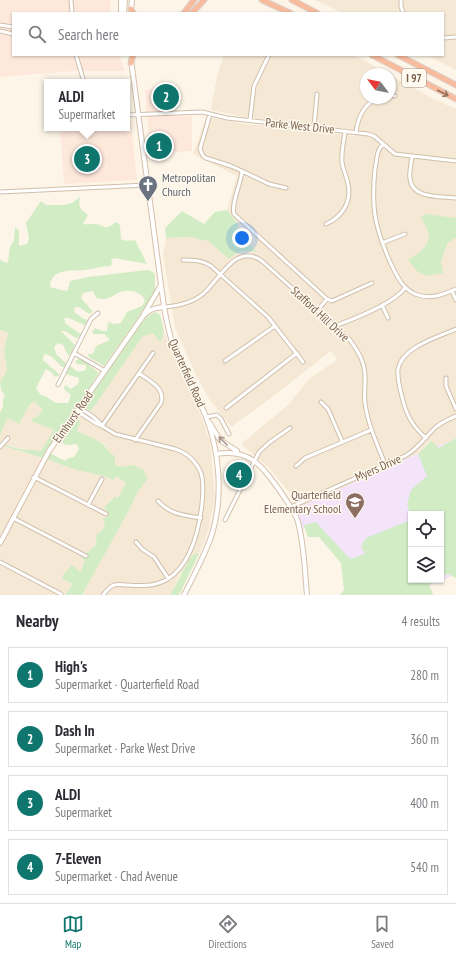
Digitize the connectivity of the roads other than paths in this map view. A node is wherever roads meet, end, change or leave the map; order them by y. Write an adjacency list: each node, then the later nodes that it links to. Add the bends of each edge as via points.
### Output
1 (71, 0): 12 (street)
2 (121, 0): 13 (main road)
3 (124, 0): 14 (main road)
4 (132, 0): 15 (main road)
5 (194, 0): 16 (highway)
6 (204, 0): 17 (highway)
7 (262, 0): 18 (highway)
8 (270, 0): 19 (highway)
9 (292, 0): 20 (highway)
10 (299, 0): 21 (highway)
11 (402, 0): 22 (street)
12 (72, 12)
13 (123, 12)
14 (123, 12)
15 (132, 12)
16 (185, 12)
17 (193, 12)
18 (288, 12)
19 (292, 12)
20 (315, 12)
21 (320, 12)
22 (403, 12)
23 (0, 25): 24 (street)
24 (12, 27)
25 (0, 32): 26 (street)
26 (12, 34)
27 (456, 37): 28 (street)
28 (444, 38)
29 (76, 56): 35 (street)
30 (132, 56): 34 (highway)
31 (269, 56): 43 (street, via 254,86)
32 (374, 56): 38 (highway, I 97, one-way to 38)
33 (400, 56): 36 (highway, I 97)
34 (131, 63): 40 (main road, Quarterfield Road)
35 (83, 79)
36 (456, 85)
37 (317, 94): 44 (street)
38 (456, 99)
39 (369, 104): 46 (street, via 358,119)
40 (138, 114): 41 (street, Parke West Drive); 42 (street, Parke West Drive); 51 (main road, Quarterfield Road)
41 (210, 114): 43 (street, Parke West Drive); 50 (street, via 201,153 206,158)
42 (130, 115)
43 (250, 120): 44 (street, Parke West Drive)
44 (314, 127): 45 (street, Parke West Drive)
45 (345, 131): 46 (street, Parke West Drive); 55 (street, via 342,163 348,183 348,200 337,218)
46 (356, 132): 47 (street, Parke West Drive, via 374,136)
47 (383, 144): 48 (street, Parke West Drive, via 395,154); 57 (street, via 377,154 373,199)
48 (412, 156): 49 (street, Parke West Drive); 54 (street, via 410,180 415,190 423,194)
49 (456, 161)
50 (242, 171): 52 (street, via 269,184); 65 (street, via 233,208 236,218)
51 (147, 185): 53 (street); 61 (main road, Quarterfield Road)
52 (286, 188)
53 (0, 192)
54 (456, 198)
55 (326, 224)
56 (405, 234): 57 (street)
57 (382, 243): 62 (street, via 396,275)
58 (183, 260): 59 (street, via 203,262)
59 (221, 275): 68 (street, via 198,298 181,305); 69 (street, Stafford Hill Drive, via 232,262 243,256 253,256); 73 (street)
60 (372, 283): 65 (street, via 332,301)
61 (161, 285): 68 (main road, Quarterfield Road); 72 (main road)
62 (405, 288): 64 (street, via 415,294 430,297); 67 (street, via 395,298)
63 (456, 289): 64 (street)
64 (452, 291): 66 (street)
65 (327, 299): 69 (street)
66 (456, 300)
67 (382, 305): 71 (street); 74 (street)
68 (164, 307): 72 (main road, Elmhurst Road, via 147,312); 90 (main road, Quarterfield Road, via 176,354)
69 (318, 311): 74 (street, Stafford Hill Drive)
70 (98, 314): 77 (street, via 91,319)
71 (388, 318)
72 (141, 319): 81 (main road, Elmhurst Road)
73 (275, 326): 78 (street); 79 (street)
74 (335, 326): 93 (street, Stafford Hill Drive, via 354,346 362,360 365,403)
75 (456, 329): 96 (street, via 414,348 406,354 400,364 398,381 406,413 413,426)
76 (153, 352): 82 (street)
77 (74, 353): 81 (street); 84 (street)
78 (297, 353): 80 (street); 86 (street)
79 (225, 361)
80 (304, 362)
81 (105, 371): 87 (main road, Elmhurst Road)
82 (138, 373): 91 (street); 97 (street, via 157,386 163,396 161,403)
83 (446, 378): 88 (street, via 446,386)
84 (58, 385)
85 (322, 402): 98 (street, via 328,409)
86 (226, 408)
87 (78, 409): 91 (street, via 94,423); 105 (main road, Elmhurst Road)
88 (456, 409)
89 (456, 416): 96 (street, Myers Drive, via 440,424)
90 (207, 419): 94 (street, via 217,415); 100 (main road, Quarterfield Road); 101 (main road, one-way to 90, via 223,443)
91 (102, 426): 97 (street, via 115,434)
92 (290, 428): 102 (street, via 262,449)
93 (371, 430): 98 (street); 103 (street, Stafford Hill Drive)
94 (229, 434)
95 (8, 438): 99 (street)
96 (426, 438): 103 (street, Myers Drive, via 410,453)
97 (135, 440): 112 (street, via 179,450 194,462 203,482)
98 (342, 441): 104 (street, via 305,458)
99 (0, 447)
100 (216, 454): 101 (main road, via 230,452); 121 (main road, Quarterfield Road, via 218,494 214,524 206,551)
101 (244, 455): 102 (main road)
102 (255, 461): 109 (main road); 113 (street)
103 (386, 464): 109 (street, Myers Drive)
104 (296, 466)
105 (34, 477): 108 (street); 111 (main road, Elmhurst Road)
106 (102, 479): 108 (street)
107 (158, 501): 112 (street, via 174,513)
108 (88, 505): 110 (street)
109 (291, 506): 122 (main road, via 298,520)
110 (106, 514)
111 (13, 518): 115 (main road, Elmhurst Road); 116 (street)
112 (200, 518): 118 (street, via 195,540 186,559 179,570)
113 (225, 520)
114 (136, 542): 118 (street, via 154,557)
115 (0, 543)
116 (86, 556)
117 (0, 562): 119 (street)
118 (168, 578): 120 (street, via 146,586 115,585)
119 (61, 594)
120 (103, 595)
121 (184, 595)
122 (307, 595)

